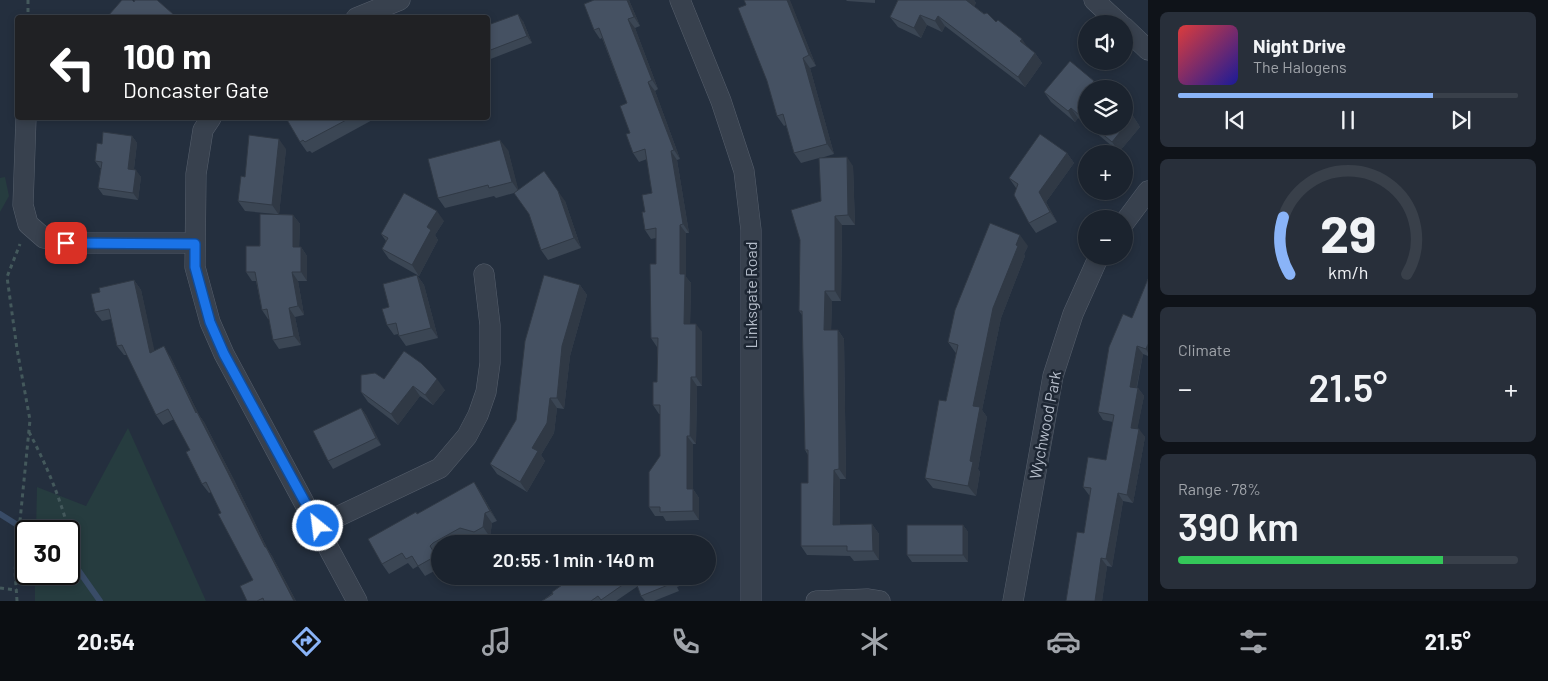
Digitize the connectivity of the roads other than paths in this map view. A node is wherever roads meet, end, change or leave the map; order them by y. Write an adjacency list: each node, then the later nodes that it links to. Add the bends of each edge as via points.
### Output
1 (400, 0): 4 (street)
2 (680, 0): 17 (street, Linksgate Road, via 721,101 744,171 751,230)
3 (1094, 0): 5 (street)
4 (363, 15)
5 (1110, 15)
6 (1133, 36): 7 (street)
7 (1148, 50)
8 (26, 120): 12 (street, via 23,205 28,224 44,238 66,243)
9 (210, 120): 12 (street, via 203,130 196,174)
10 (1148, 192): 11 (street)
11 (1133, 211)
12 (195, 244): 15 (street, via 195,267 210,322 224,354)
13 (1095, 265): 20 (street, Wychwood Park, via 1073,314 1053,376)
14 (484, 274): 15 (street, via 490,324 490,363 486,392 467,436 440,468)
15 (318, 526): 16 (street)
16 (357, 601)
17 (751, 601)
18 (816, 601): 19 (street)
19 (880, 601)
20 (1013, 601)

